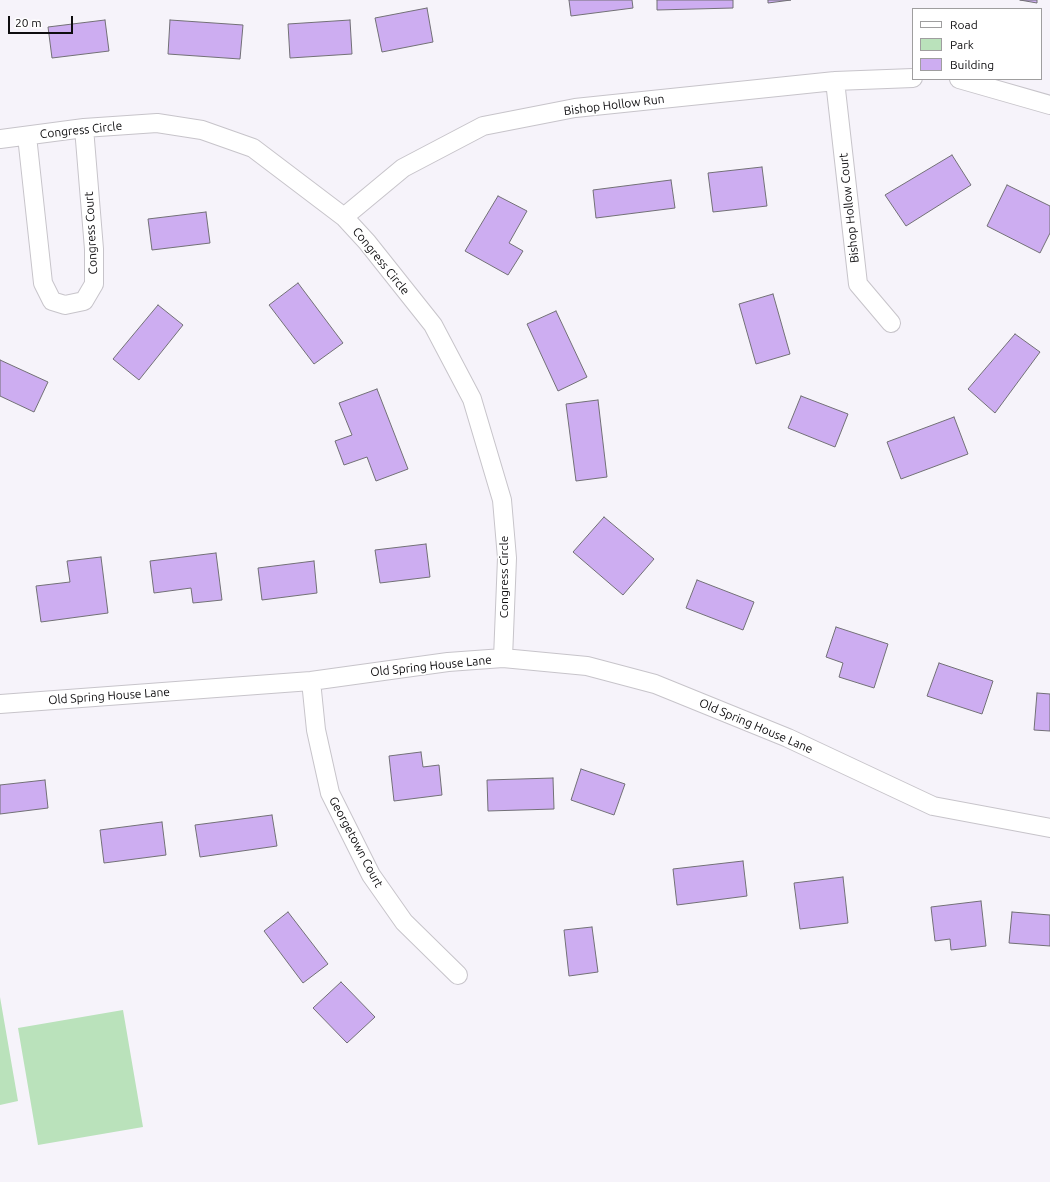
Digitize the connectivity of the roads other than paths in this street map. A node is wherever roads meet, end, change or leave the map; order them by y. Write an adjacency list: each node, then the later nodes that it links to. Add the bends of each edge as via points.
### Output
1 (912, 78): 3 (street, Bishop Hollow Run)
2 (962, 80): 4 (street)
3 (835, 81): 8 (street, Bishop Hollow Run, via 575,108 483,126 403,168); 9 (street, Bishop Hollow Court, via 858,284)
4 (1050, 105)
5 (84, 128): 6 (street, Congress Circle); 6 (street, Congress Court, via 94,249 94,284 84,302 65,305 52,301 43,283); 8 (street, Congress Circle, via 157,122 202,130 253,148)
6 (28, 136): 7 (street, Congress Circle)
7 (0, 139)
8 (344, 216): 10 (street, Congress Circle, via 433,325 472,400 502,500 507,558)
9 (891, 323)
10 (503, 658): 11 (street, Old Spring House Lane, via 448,662); 13 (street, Old Spring House Lane, via 587,666 655,684 788,738 933,806)
11 (311, 681): 12 (street, Old Spring House Lane); 14 (street, Georgetown Court, via 316,730 330,793 371,875 404,922)
12 (0, 704)
13 (1050, 828)
14 (458, 975)

